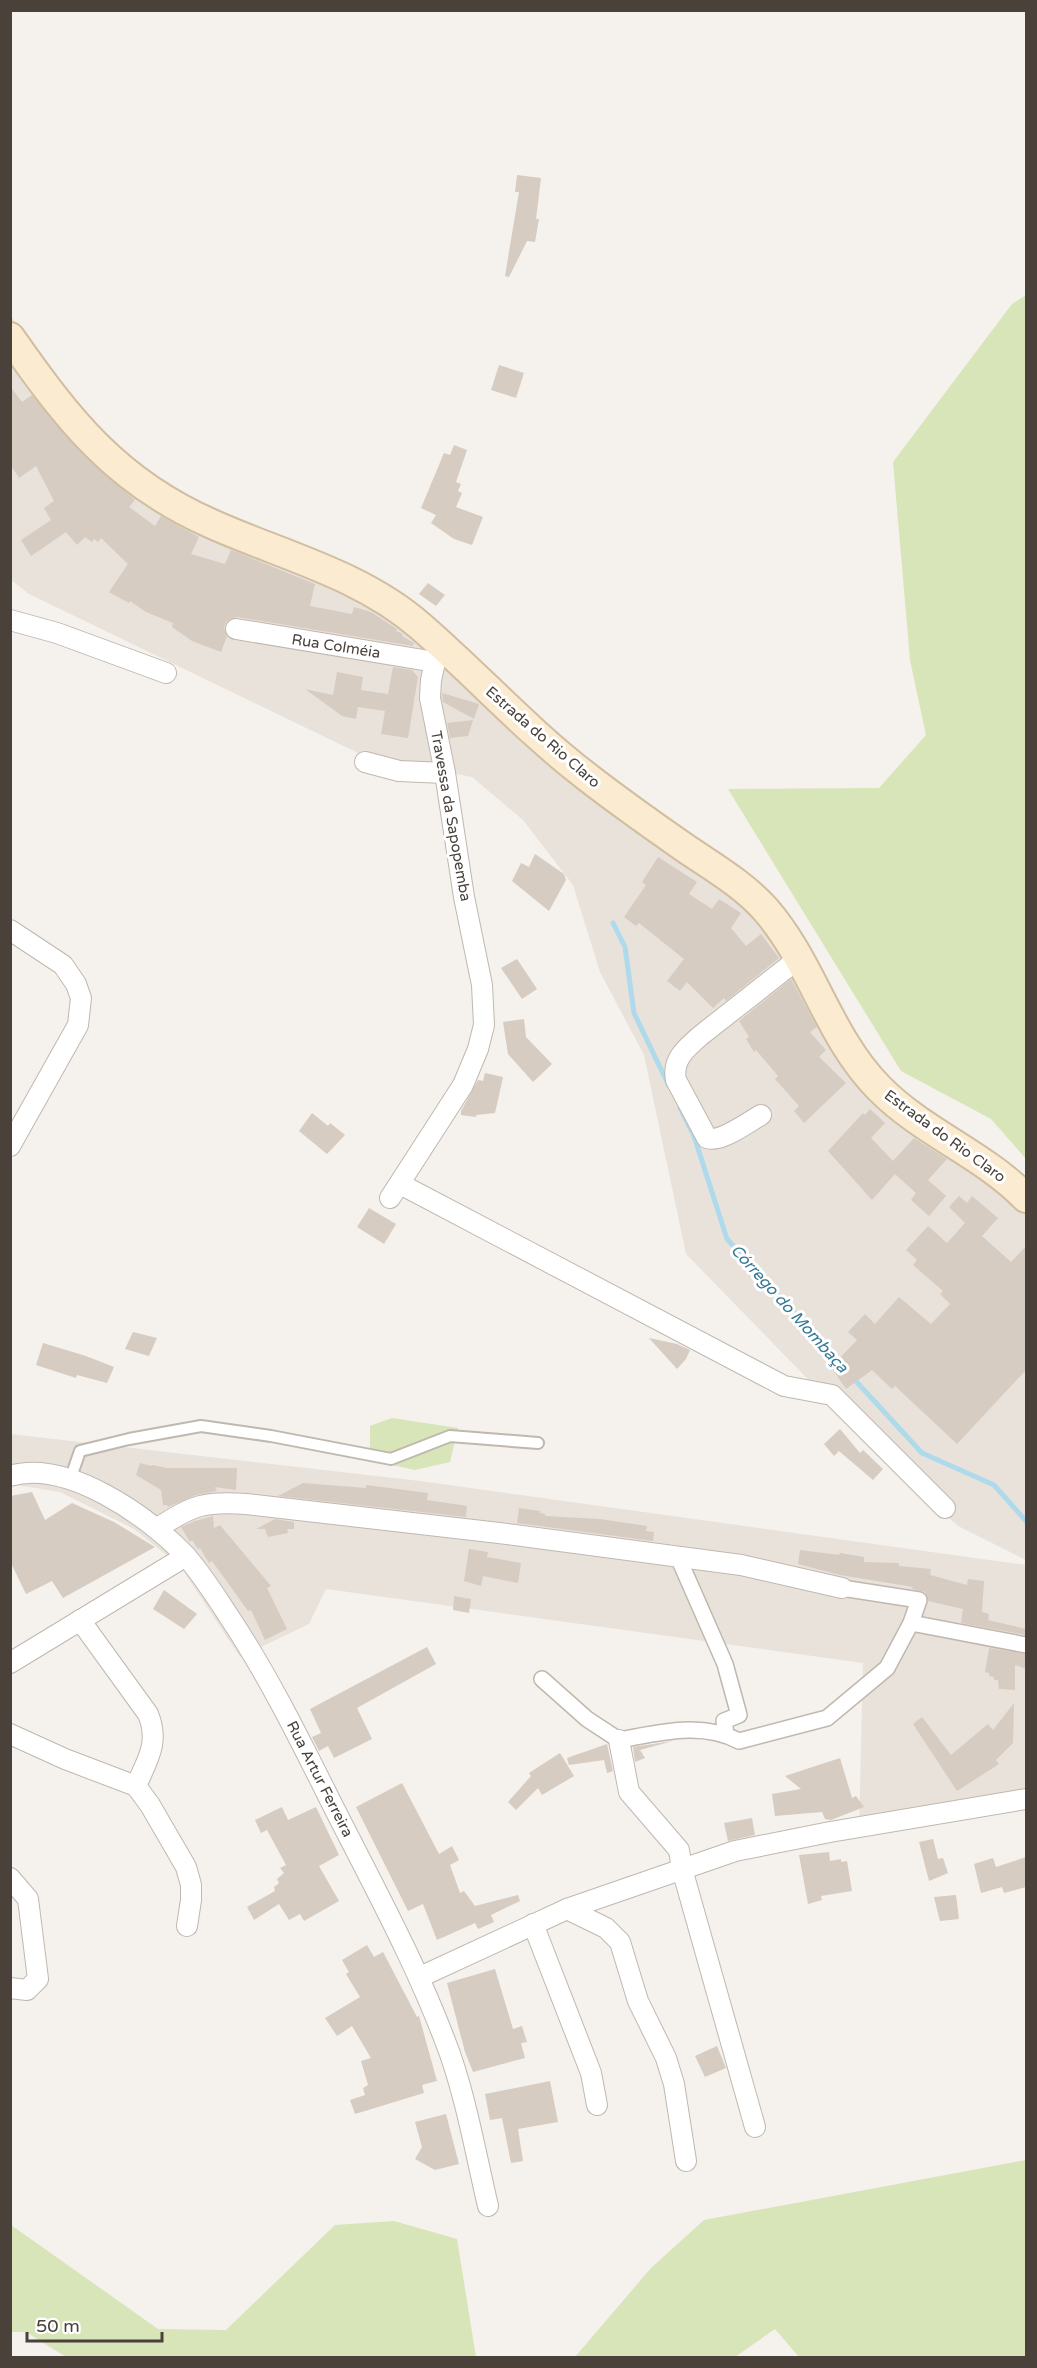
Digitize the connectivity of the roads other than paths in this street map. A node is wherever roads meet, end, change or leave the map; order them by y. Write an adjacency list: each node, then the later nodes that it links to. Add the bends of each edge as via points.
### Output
1 (10, 337): 4 (main road, Estrada do Rio Claro, via 72,422 112,462 159,496 209,523 358,585 418,624)
2 (10, 620): 5 (street, via 57,633)
3 (236, 629): 4 (street, Rua Colméia)
4 (441, 656): 7 (street, Travessa da Sapopemba, via 430,680 430,698); 9 (main road, Estrada do Rio Claro, via 582,772 749,894 777,923)
5 (166, 674)
6 (365, 762): 7 (street, via 399,771)
7 (445, 773): 16 (street, Travessa da Sapopemba, via 482,985 484,1025 463,1085 395,1191 784,1386 832,1395)
8 (10, 930): 11 (street, via 63,965 81,999 78,1025)
9 (798, 959): 10 (street, via 700,1036 676,1062 676,1080 707,1138 720,1138); 12 (main road, Estrada do Rio Claro, via 860,1066 880,1089)
10 (760, 1115)
11 (10, 1146)
12 (1026, 1198)
13 (538, 1443): 15 (lane, via 450,1436 391,1459 201,1426 80,1451)
14 (10, 1476): 15 (street, Rua Artur Ferreira, via 20,1473)
15 (70, 1480): 17 (street, Rua Artur Ferreira, via 104,1493)
16 (945, 1508)
17 (158, 1528): 18 (street, Rua Artur Ferreira); 19 (street, via 198,1505 237,1503)
18 (186, 1556): 21 (street); 36 (street, Rua Artur Ferreira, via 281,1702)
19 (678, 1557): 20 (street, via 741,1565); 27 (street, via 725,1664 739,1715 724,1721)
20 (842, 1588): 22 (street, via 919,1600)
21 (80, 1620): 24 (street); 29 (street, via 153,1726 152,1748)
22 (912, 1623): 23 (street); 27 (street, via 887,1668 827,1718 739,1740)
23 (1026, 1645)
24 (10, 1663)
25 (542, 1678): 28 (street, via 587,1719)
26 (10, 1734): 29 (street)
27 (726, 1734): 28 (street, via 685,1729)
28 (619, 1740): 31 (street, via 629,1792 679,1850)
29 (136, 1786): 35 (street, via 186,1867 191,1885)
30 (1026, 1799): 31 (street, via 783,1841 735,1851)
31 (682, 1869): 33 (street); 39 (street)
32 (10, 1878): 37 (street, via 28,1899 38,1979 27,1990)
33 (567, 1909): 34 (street); 40 (street, via 606,1928 620,1941 638,2001 666,2058 674,2084)
34 (533, 1924): 36 (street); 38 (street, via 591,2073)
35 (187, 1926)
36 (420, 1977): 41 (street, Rua Artur Ferreira, via 460,2085)
37 (10, 1988)
38 (597, 2105)
39 (755, 2127)
40 (686, 2161)
41 (488, 2206)

